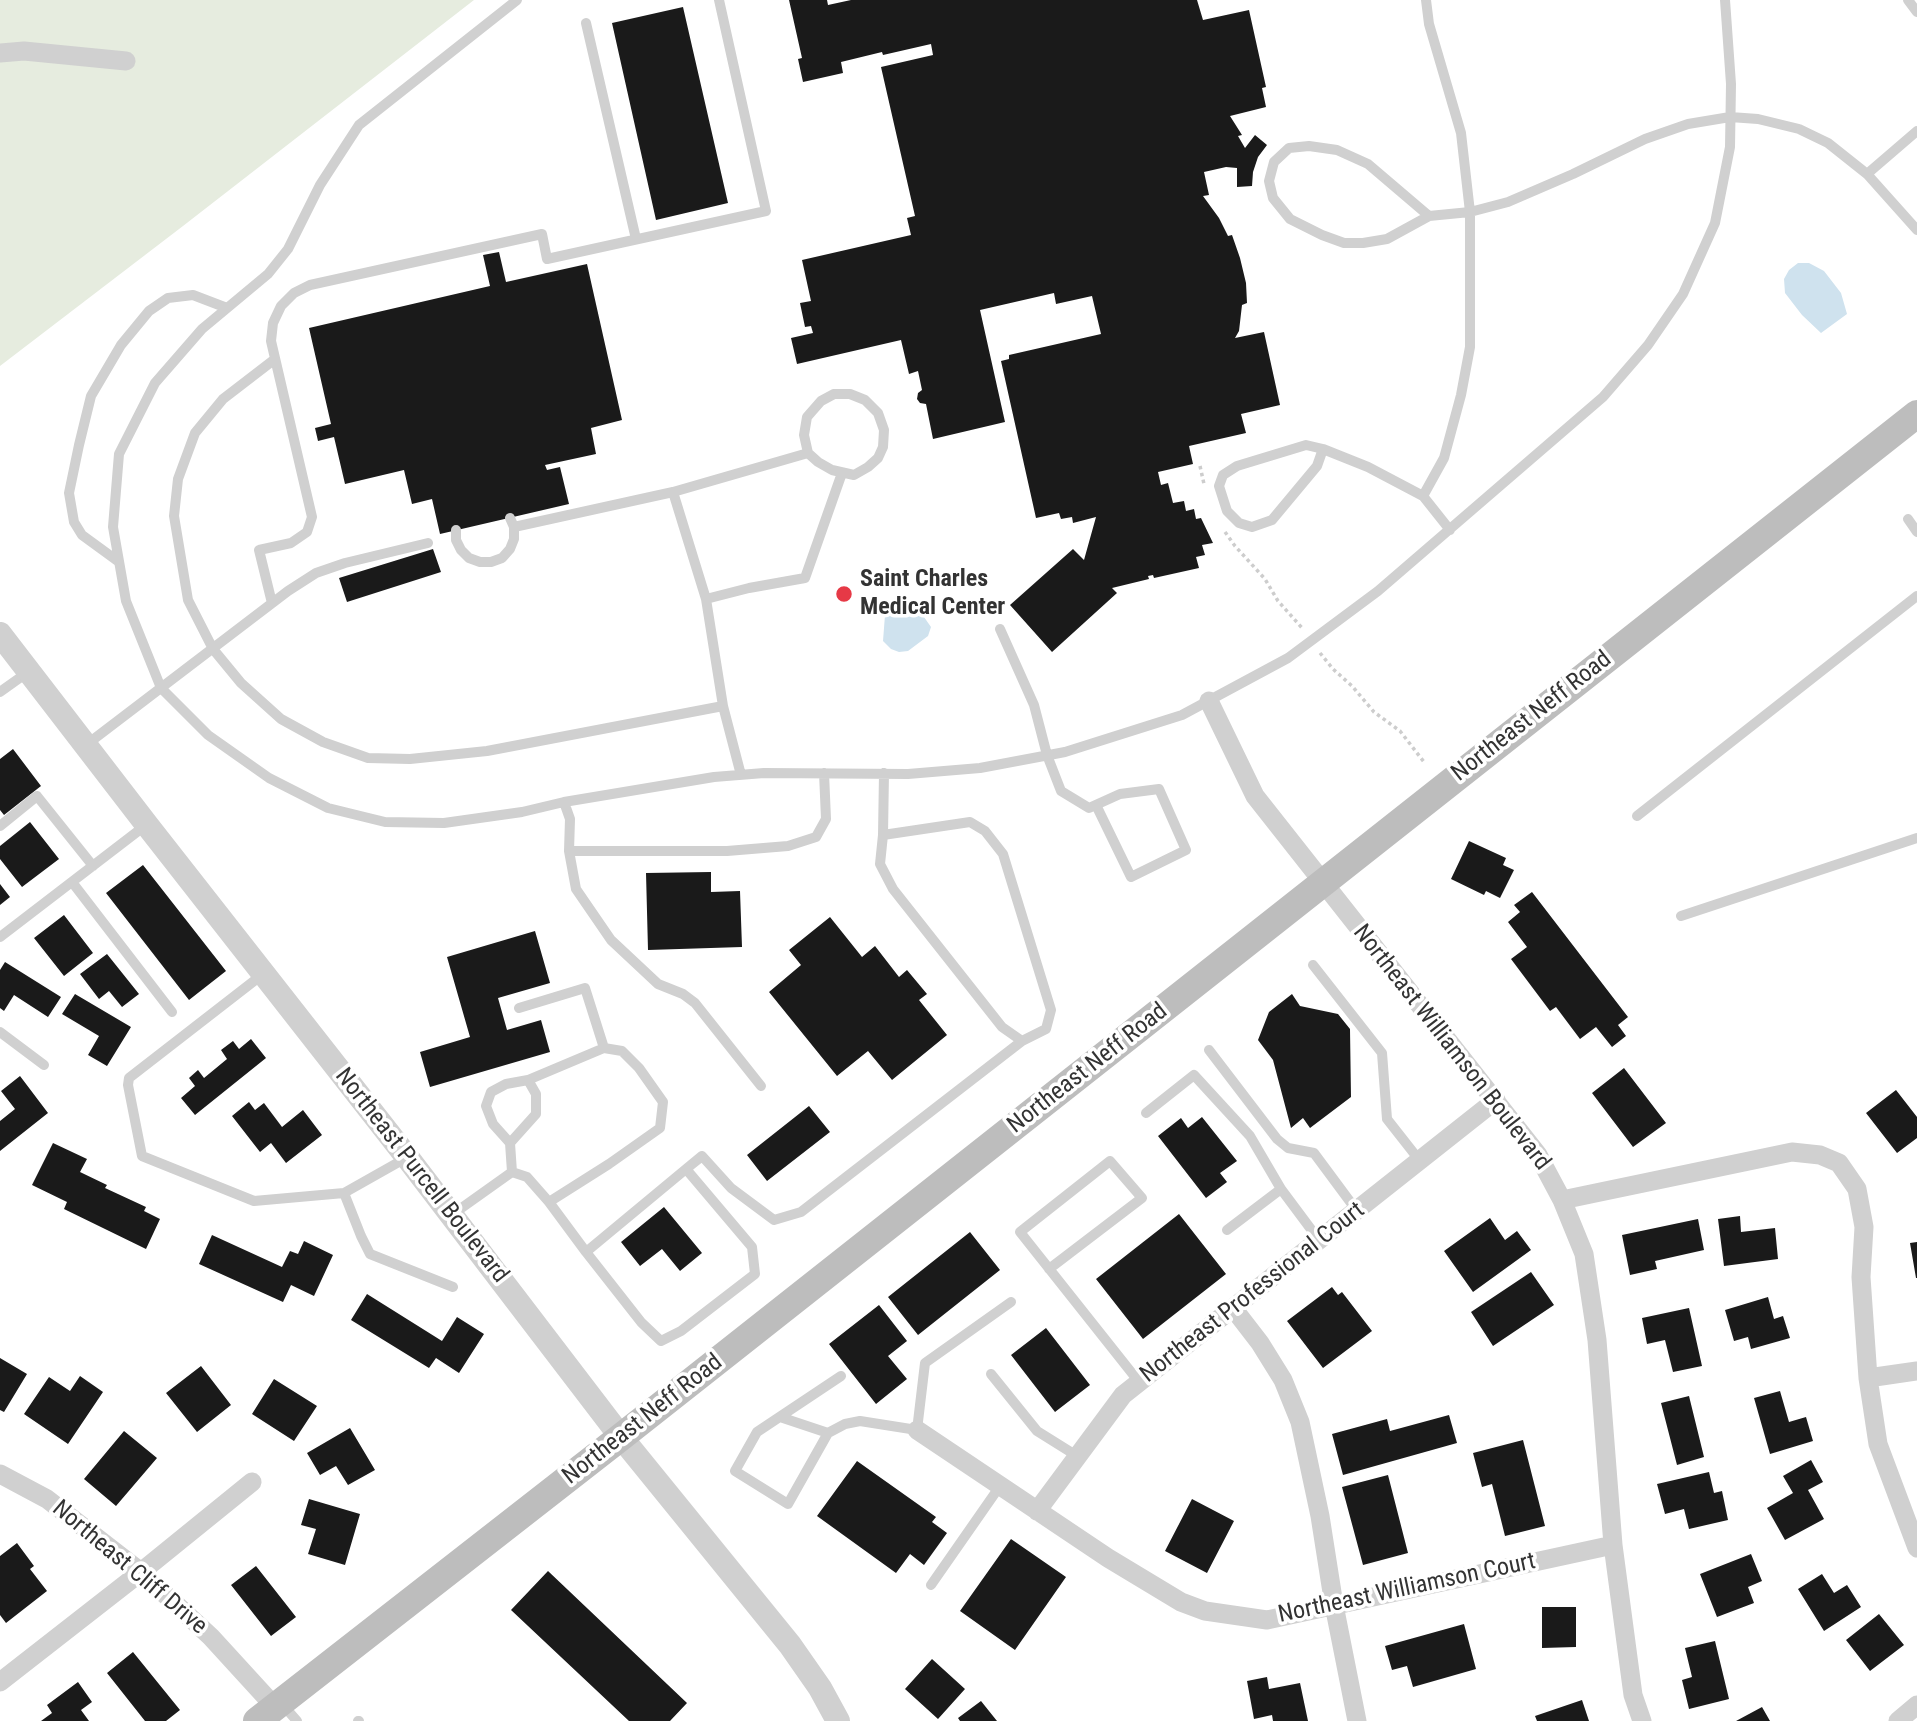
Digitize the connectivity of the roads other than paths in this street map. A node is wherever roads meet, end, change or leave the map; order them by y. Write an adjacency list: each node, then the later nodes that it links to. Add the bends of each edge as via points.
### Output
1 (517, 0): 17 (lane, via 359,125 320,185 288,249 268,274)
2 (719, 0): 16 (lane, via 766,211)
3 (1426, 0): 13 (lane, via 1461,133)
4 (1725, 0): 10 (lane)
5 (1908, 0): 6 (lane)
6 (1917, 12)
7 (586, 23): 16 (lane)
8 (0, 53): 9 (street, via 24,51)
9 (126, 61)
10 (1730, 117): 12 (lane, via 1799,129 1828,143); 13 (lane, via 1688,124 1645,139 1507,202); 27 (lane, via 1730,147 1715,223 1683,293 1648,345 1603,397)
11 (1917, 131): 12 (lane)
12 (1867, 174): 15 (lane)
13 (1470, 212): 14 (lane); 24 (lane, via 1470,346 1444,458)
14 (1429, 216): 14 (lane, via 1368,164 1337,150 1289,148 1273,162 1269,181 1273,198 1290,219 1344,243 1387,239)
15 (1917, 230)
16 (636, 239): 18 (lane, via 547,259 542,234 310,285 281,306 273,323)
17 (227, 308): 30 (lane, via 155,383 119,454 113,527); 30 (lane, via 193,295 168,298 149,311 121,345 92,396 69,493 74,522 82,535)
18 (275, 359): 33 (lane, via 312,517 307,532 291,543 259,550); 36 (lane, via 223,399 195,433 177,479 174,516 188,600)
19 (1917, 414): 57 (main road, Northeast Neff Road)
20 (1323, 449): 20 (lane, via 1306,445 1237,466 1223,475 1219,486 1227,511 1239,523 1252,527 1272,520 1317,466); 24 (lane)
21 (808, 453): 22 (lane); 22 (lane, via 807,417 821,401 834,394 865,400 878,413 883,447 869,467 854,475); 23 (lane)
22 (842, 473): 32 (lane, via 805,578)
23 (673, 492): 26 (lane, via 512,523 510,550 491,562 469,558 456,540); 32 (lane)
24 (1423, 496): 27 (lane)
25 (1908, 519): 28 (lane)
26 (456, 530)
27 (1450, 530): 40 (lane, via 1288,658)
28 (1917, 532)
29 (428, 542): 33 (lane, via 316,573)
30 (119, 562): 38 (lane, via 126,601)
31 (1917, 596): 49 (lane)
32 (706, 599): 41 (lane)
33 (272, 603): 36 (lane)
34 (1000, 629): 43 (lane, via 1034,705)
35 (0, 634): 37 (street, Northeast Purcell Boulevard)
36 (213, 649): 38 (lane); 41 (lane, via 241,683 281,719 323,742 368,758 411,760 487,751)
37 (28, 671): 39 (lane); 42 (street, Northeast Purcell Boulevard)
38 (161, 688): 42 (lane); 47 (lane, via 208,735 268,778 328,808 385,822 444,823)
39 (0, 692)
40 (1209, 701): 43 (lane, via 1182,715); 57 (street, Northeast Williamson Boulevard, via 1255,796)
41 (723, 706): 46 (lane)
42 (86, 745): 50 (street, Northeast Purcell Boulevard)
43 (1047, 755): 45 (lane, via 980,768); 48 (lane, via 1061,792 1089,808)
44 (824, 773): 45 (lane); 46 (lane); 54 (lane, via 826,819 816,837 788,846 727,851)
45 (884, 774): 52 (lane)
46 (741, 775): 47 (lane)
47 (564, 802): 54 (lane, via 570,819)
48 (1096, 805): 48 (lane, via 1120,794 1159,789 1186,850 1131,877)
49 (1637, 816)
50 (147, 825): 55 (lane); 61 (street, Northeast Purcell Boulevard)
51 (0, 826): 55 (lane, via 37,796)
52 (883, 835): 65 (lane, via 880,864 893,889 1002,1027); 65 (lane, via 970,822 985,831 1003,854 1051,1010 1046,1029)
53 (1917, 838): 58 (lane)
54 (569, 851): 70 (lane, via 576,889 611,940 658,984 695,1003)
55 (93, 866): 56 (lane)
56 (72, 882): 59 (lane); 63 (lane)
57 (1323, 883): 71 (street, Northeast Williamson Boulevard); 99 (main road, Northeast Neff Road)
58 (1681, 916)
59 (0, 937)
60 (1313, 965): 75 (lane, via 1382,1053 1388,1119)
61 (263, 974): 74 (street, Northeast Purcell Boulevard); 79 (lane, via 129,1078 142,1156 254,1201)
62 (519, 1008): 66 (lane, via 585,988)
63 (172, 1012)
64 (0, 1032): 68 (lane)
65 (1022, 1041): 76 (lane, via 801,1212 774,1220 731,1188 702,1156)
66 (604, 1048): 69 (lane); 81 (lane, via 622,1051 663,1102 660,1128)
67 (1209, 1050): 82 (lane, via 1277,1139 1288,1148 1314,1153)
68 (44, 1065)
69 (528, 1080): 73 (lane, via 536,1094 536,1114); 73 (lane, via 491,1092 486,1106 493,1124)
70 (761, 1086)
71 (1496, 1100): 75 (street, Northeast Professional Court); 80 (street, Northeast Williamson Boulevard, via 1538,1155)
72 (1146, 1113): 78 (lane, via 1194,1075 1250,1136)
73 (510, 1143): 77 (lane)
74 (407, 1157): 79 (lane); 83 (street, Northeast Purcell Boulevard)
75 (1420, 1161): 82 (street, Northeast Professional Court)
76 (686, 1169): 86 (lane); 86 (lane, via 752,1247 755,1274 661,1341)
77 (512, 1172): 81 (lane, via 527,1177); 83 (lane)
78 (1281, 1189): 84 (lane); 85 (lane)
79 (344, 1193): 88 (lane, via 370,1254)
80 (1562, 1200): 94 (street, via 1792,1152 1839,1163 1857,1189 1864,1227 1861,1277); 105 (street, Northeast Williamson Boulevard, via 1584,1254 1597,1340)
81 (549, 1202): 86 (lane)
82 (1357, 1211): 85 (street, Northeast Professional Court)
83 (452, 1215): 99 (street, Northeast Purcell Boulevard)
84 (1227, 1230)
85 (1320, 1240): 90 (street, Northeast Professional Court)
86 (586, 1252)
87 (1049, 1269): 87 (lane, via 1020,1232 1110,1161 1142,1199); 95 (lane)
88 (453, 1287)
89 (1011, 1302): 97 (lane, via 925,1363)
90 (1233, 1308): 95 (street, Northeast Professional Court); 109 (street, via 1283,1380 1300,1422)
91 (1917, 1371): 94 (street)
92 (991, 1374): 100 (lane, via 1037,1431)
93 (841, 1376): 96 (lane)
94 (1868, 1378): 106 (street, via 1878,1444)
95 (1139, 1382): 100 (street, Northeast Professional Court, via 1123,1395)
96 (780, 1417): 98 (lane); 98 (lane, via 757,1432 735,1471 788,1504)
97 (917, 1430): 98 (lane, via 860,1421); 103 (street, Northeast Williamson Court)
98 (828, 1433)
99 (621, 1437): 112 (main road, Northeast Neff Road); 113 (street, Northeast Purcell Boulevard, via 790,1646)
100 (1077, 1456): 104 (street, Northeast Professional Court)
101 (0, 1474): 107 (street, Northeast Cliff Drive, via 47,1499)
102 (252, 1482): 107 (street)
103 (1000, 1486): 104 (street, Northeast Williamson Court); 108 (lane)
104 (1037, 1511): 109 (street, Northeast Williamson Court, via 1181,1602 1205,1611 1267,1620)
105 (1613, 1545): 109 (street, Northeast Williamson Court); 115 (street, Northeast Williamson Boulevard, via 1633,1695)
106 (1917, 1548)
107 (141, 1572): 110 (street); 112 (street, Northeast Cliff Drive, via 211,1637)
108 (931, 1585)
109 (1334, 1605): 114 (street)
110 (0, 1682)
111 (1917, 1705): 116 (street)
112 (277, 1713)
113 (838, 1721)
114 (1357, 1721)
115 (1642, 1721)
116 (1898, 1721)

